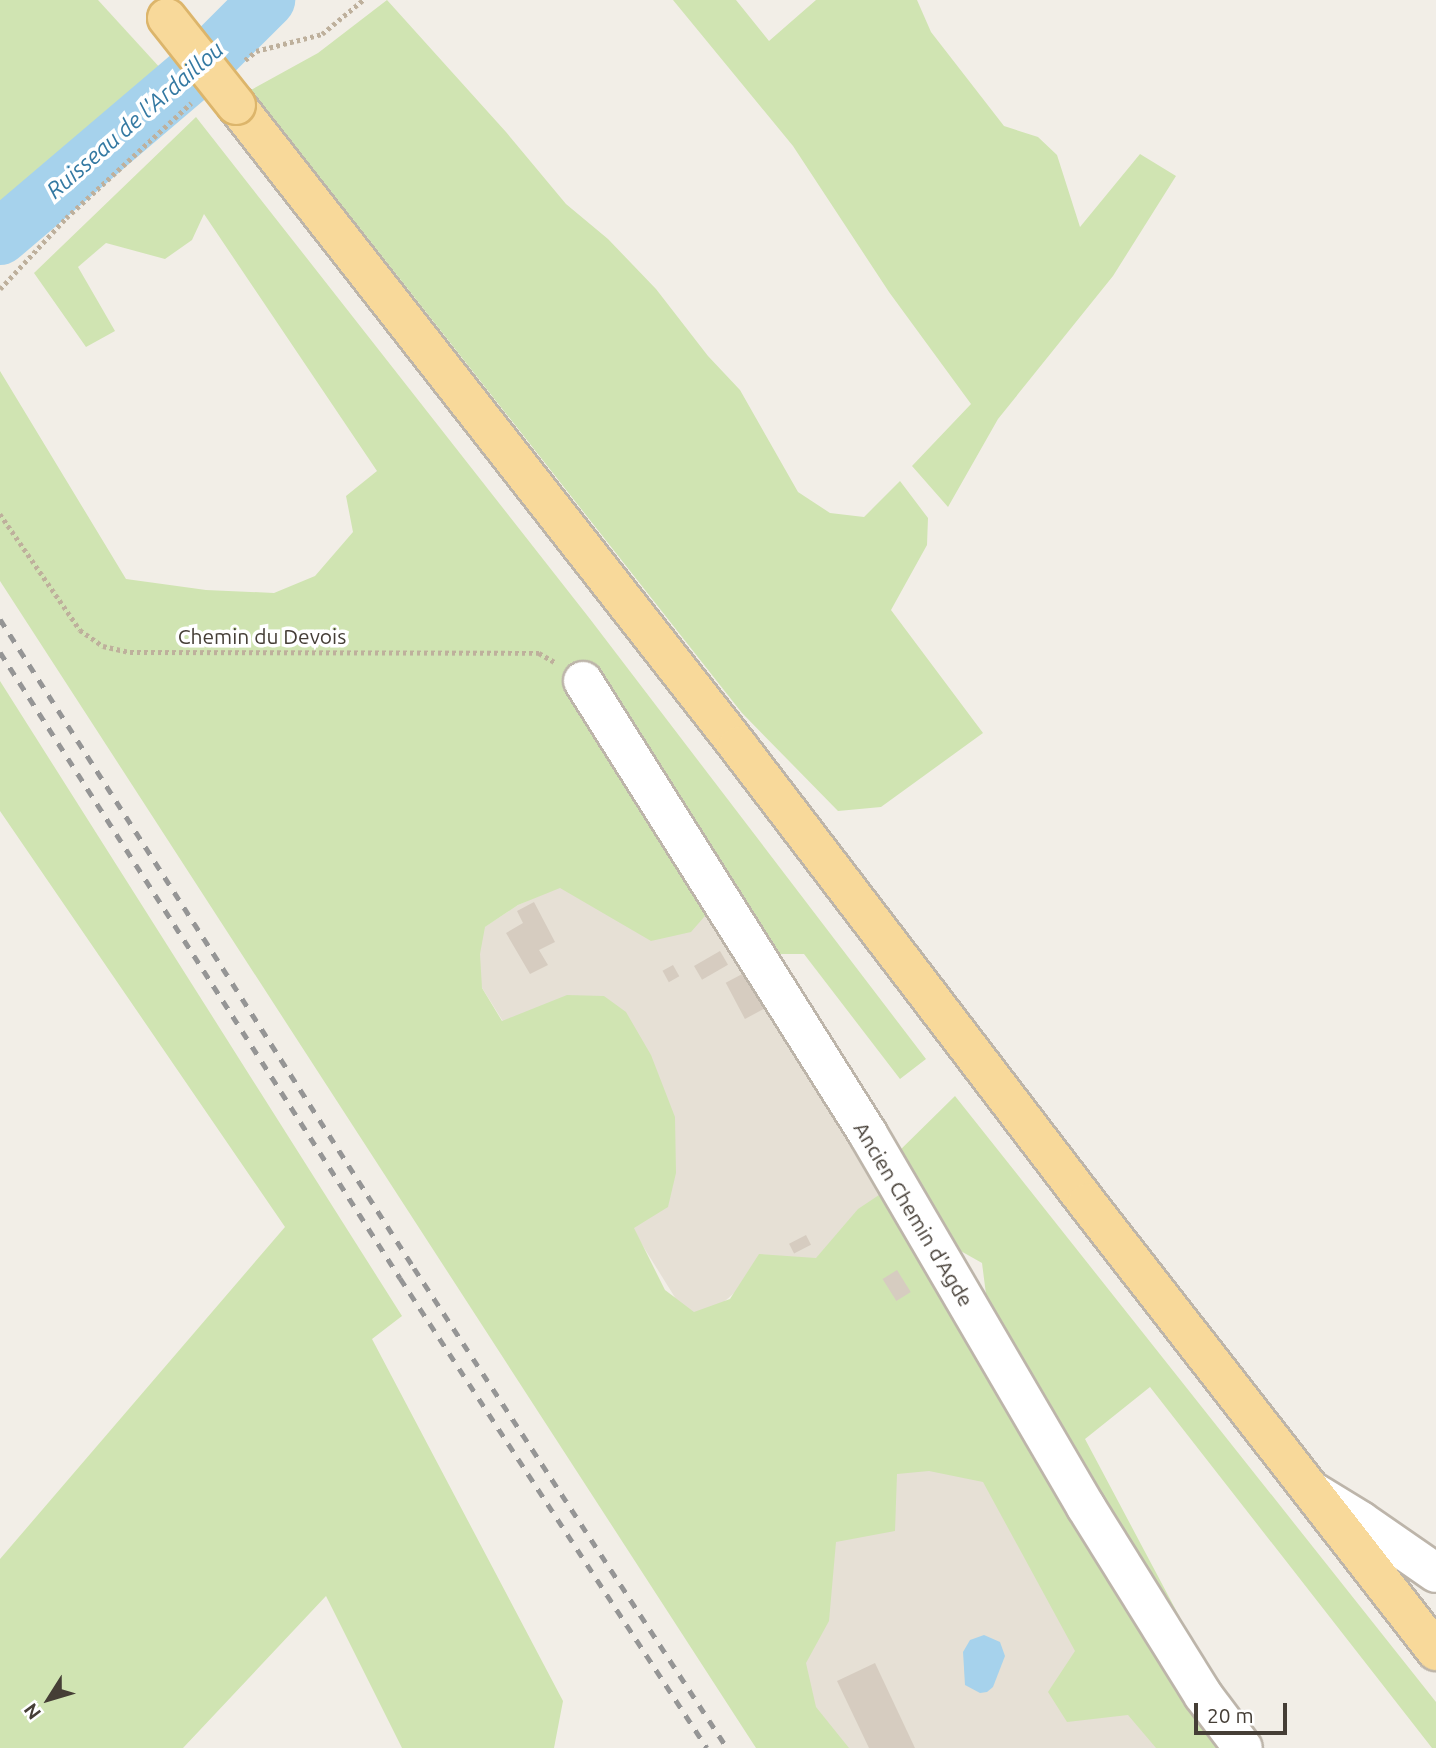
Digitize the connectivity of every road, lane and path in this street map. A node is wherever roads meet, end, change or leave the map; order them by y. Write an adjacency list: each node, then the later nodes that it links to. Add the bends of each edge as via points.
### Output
1 (363, 0): 3 (path, via 322,34 256,51)
2 (160, 9): 8 (main road, bridge, via 738,746)
3 (235, 68)
4 (193, 101): 5 (path, via 66,218)
5 (0, 289)
6 (0, 514): 7 (path, Chemin du Devois, via 80,630 103,646 130,652 539,653)
7 (583, 681): 11 (street, Ancien Chemin d'Agde, via 868,1134 1079,1495 1203,1695)
8 (1311, 1491): 9 (street); 10 (main road)
9 (1436, 1573)
10 (1436, 1651)
11 (1243, 1748)

